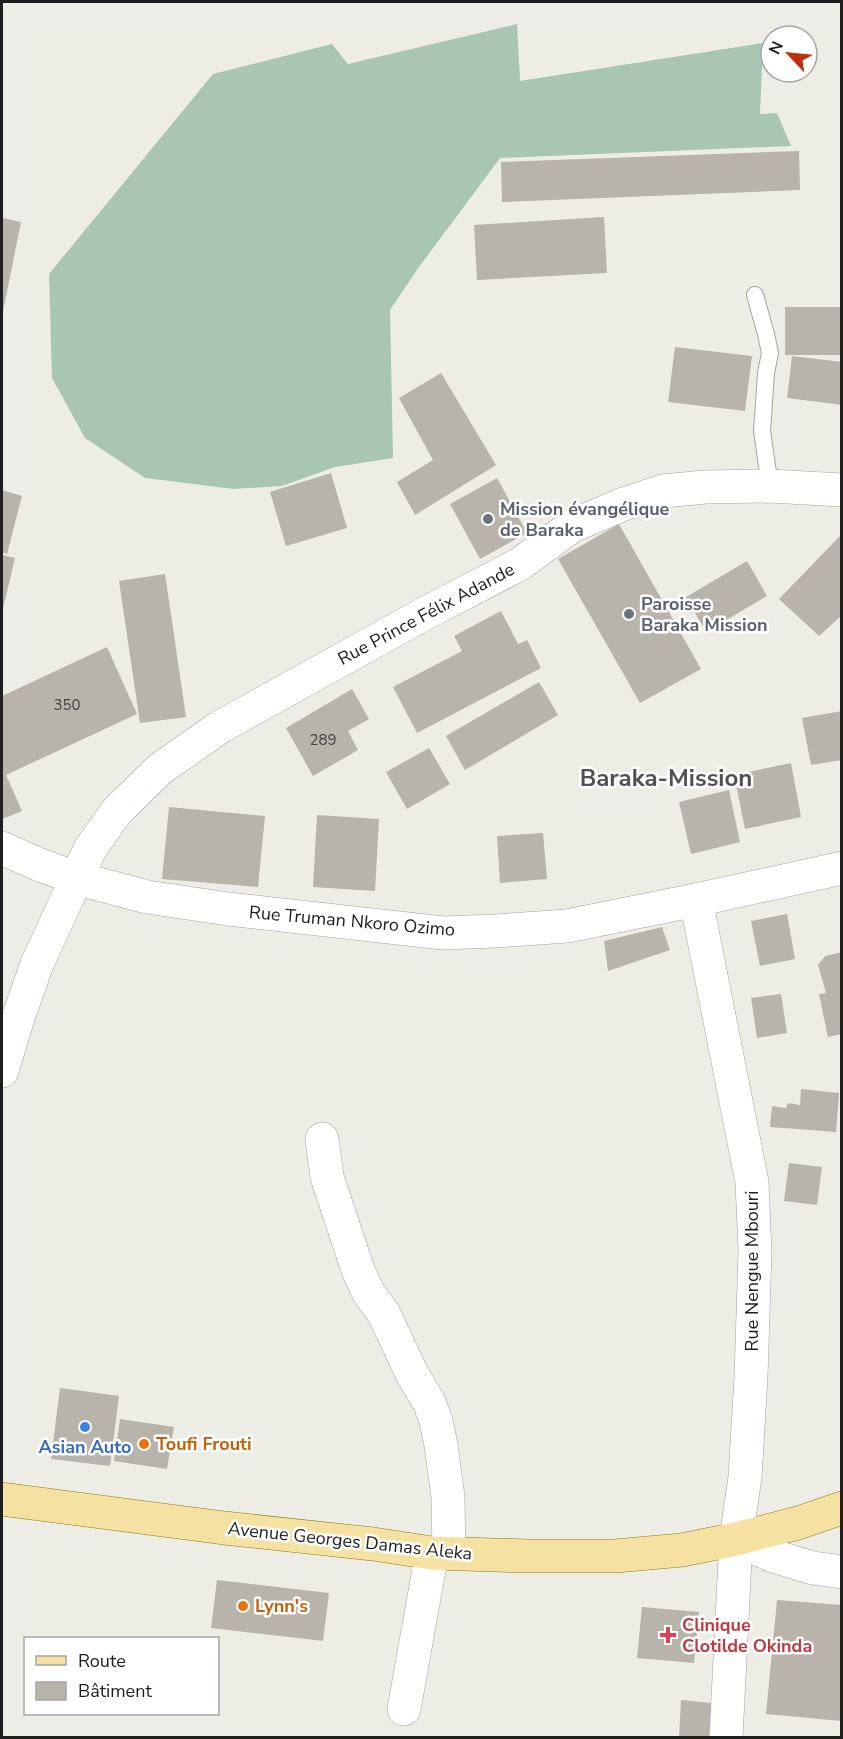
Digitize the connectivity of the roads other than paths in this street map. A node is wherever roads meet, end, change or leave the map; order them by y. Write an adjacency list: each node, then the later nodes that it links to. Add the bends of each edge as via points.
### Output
1 (754, 295): 2 (lane, via 770,353 762,431)
2 (770, 486): 3 (street, Rue Prince Félix Adande); 6 (street, Rue Prince Félix Adande, via 663,491 572,526 520,564 220,727 160,769 117,811 90,849)
3 (842, 490)
4 (2, 848): 6 (street, Rue Truman Nkoro Ozimo)
5 (842, 868): 7 (street, Rue Truman Nkoro Ozimo)
6 (76, 878): 7 (street, Rue Truman Nkoro Ozimo, via 147,897 443,933 567,926); 8 (street, Rue Prince Félix Adande, via 37,964)
7 (696, 900): 12 (street, Rue Nengue Mbouri, via 752,1182 752,1377)
8 (2, 1071)
9 (322, 1139): 13 (street, via 327,1177 358,1270 436,1420 448,1497)
10 (2, 1498): 13 (main road, Avenue Georges Damas Aleka)
11 (842, 1508): 12 (main road, Avenue Georges Damas Aleka)
12 (736, 1539): 13 (main road, Avenue Georges Damas Aleka, via 682,1550 615,1556); 14 (street, via 773,1556); 16 (street, Rue Nengue Mbouri)
13 (440, 1553): 15 (street)
14 (842, 1572)
15 (404, 1710)
16 (726, 1737)

